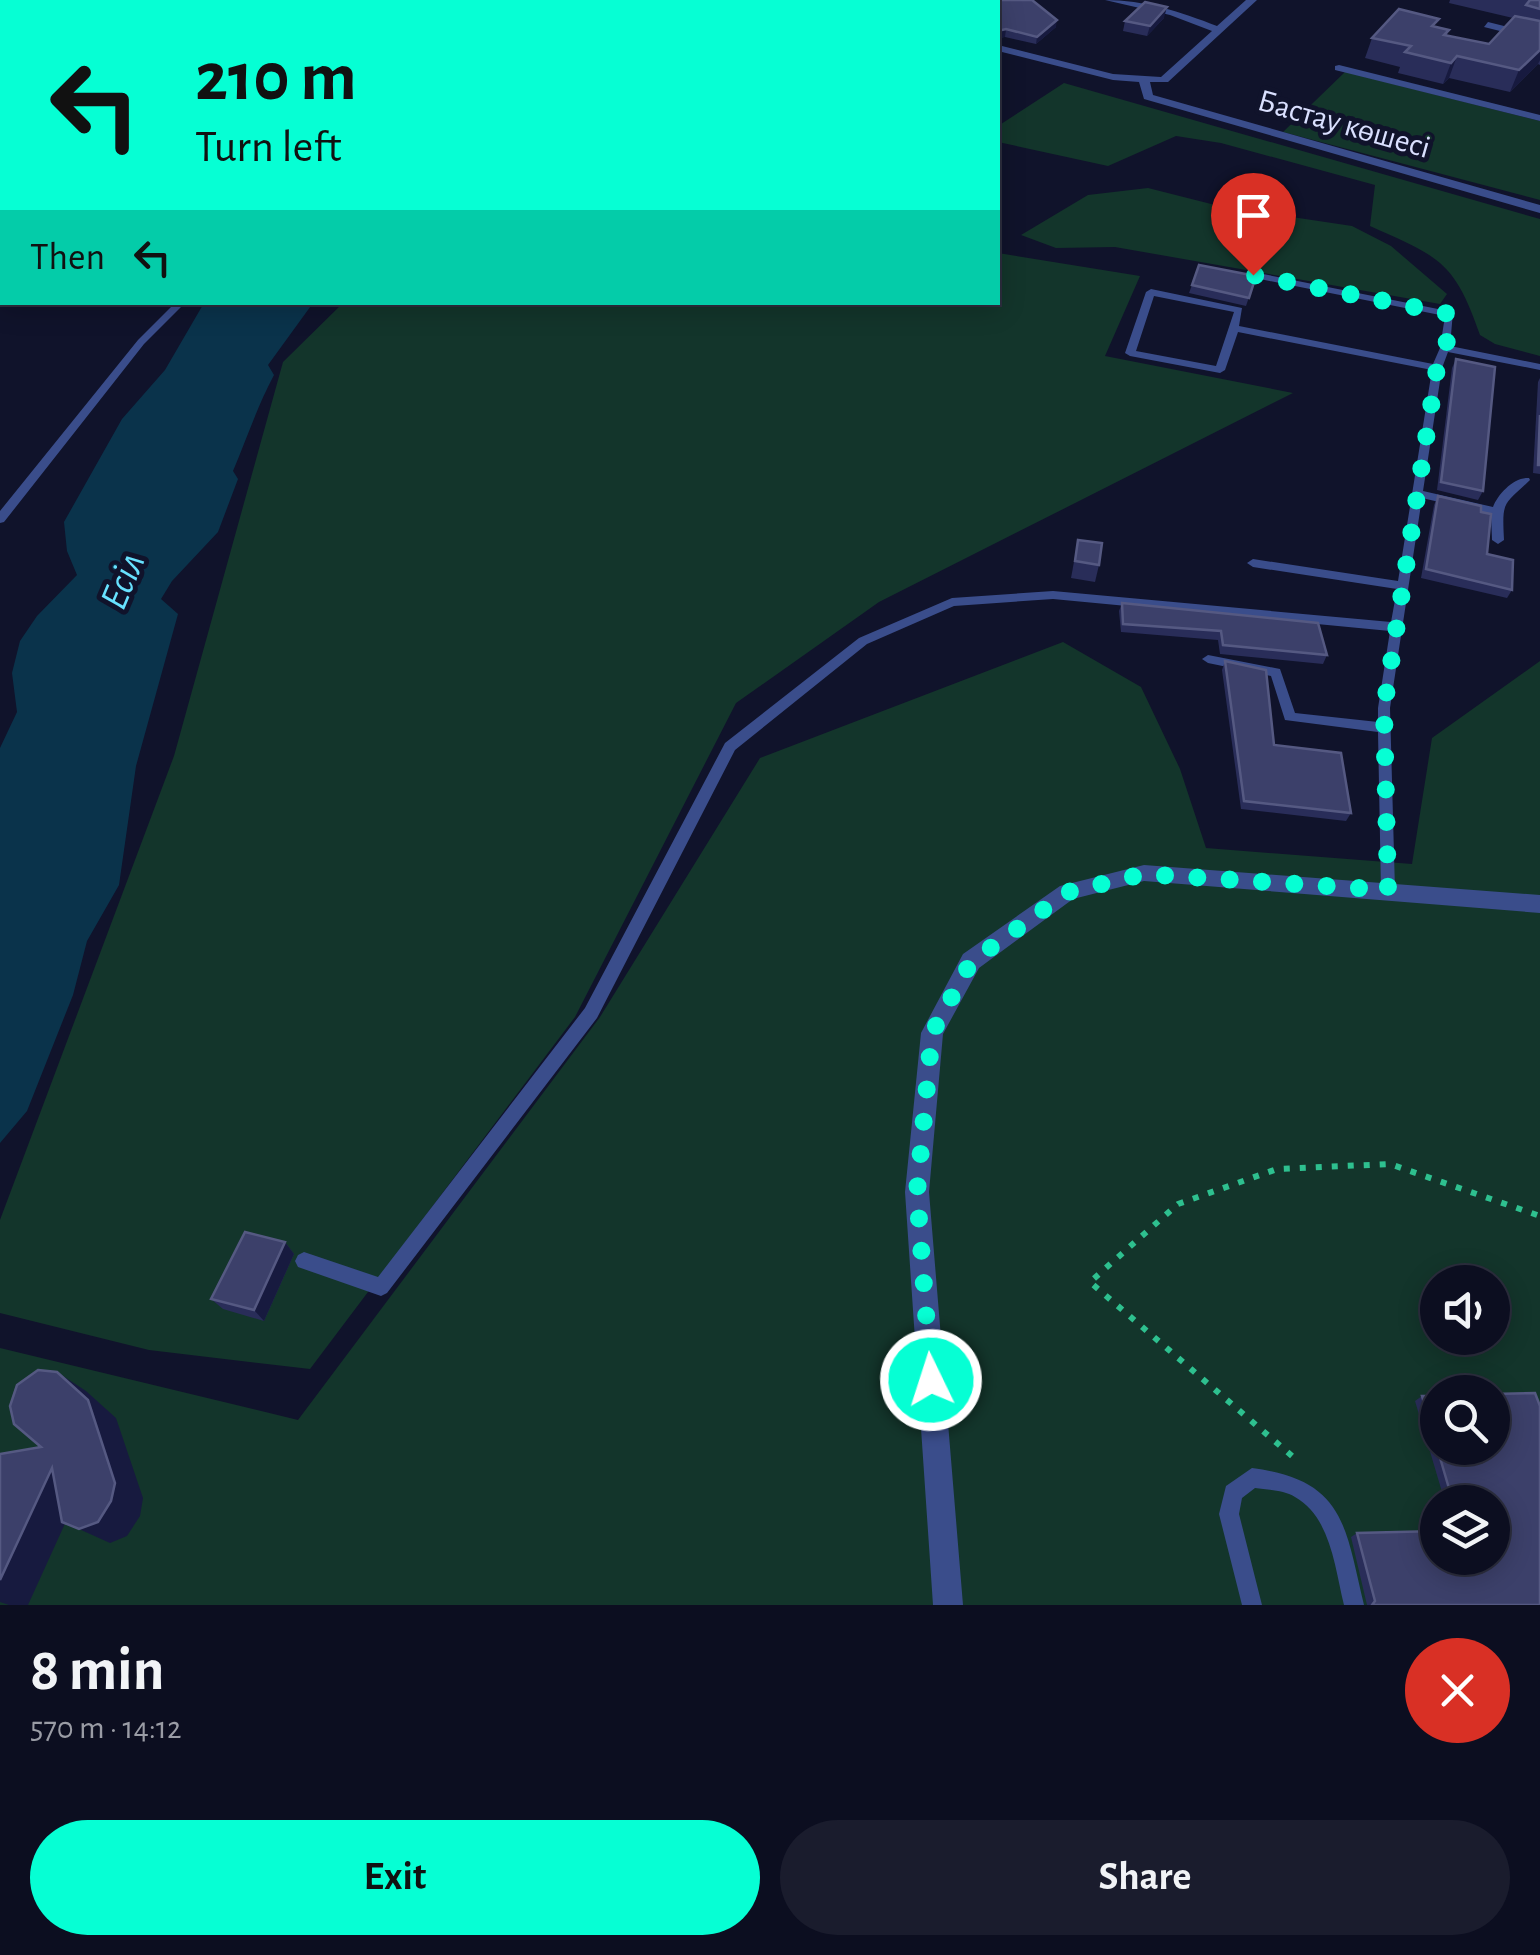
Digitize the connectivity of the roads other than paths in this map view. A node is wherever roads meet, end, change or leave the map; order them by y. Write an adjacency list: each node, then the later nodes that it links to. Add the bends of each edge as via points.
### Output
1 (1110, 0): 4 (street)
2 (1252, 0): 4 (street)
3 (1488, 25): 5 (street)
4 (1219, 30): 8 (street, via 1164,80)
5 (1540, 38)
6 (1000, 48): 8 (street)
7 (1339, 68): 9 (street)
8 (1144, 82): 10 (street, Бастау көшесі, via 1148,98)
9 (1540, 118)
10 (1540, 208)
11 (1253, 275): 14 (lane, via 1450,314)
12 (179, 305): 20 (lane, via 141,342)
13 (1234, 328): 13 (lane, via 1239,310 1151,292 1130,353 1220,370); 15 (lane)
14 (1446, 348): 15 (lane); 16 (lane)
15 (1437, 368): 18 (lane)
16 (1540, 368)
17 (1525, 480): 19 (lane, via 1502,498)
18 (1417, 494): 19 (lane); 23 (lane)
19 (1497, 512): 21 (lane)
20 (0, 519)
21 (1498, 540)
22 (1253, 562): 23 (lane)
23 (1402, 586): 24 (lane)
24 (1396, 627): 26 (lane); 29 (lane, via 1052,595 952,602 863,641 730,747 592,1013 381,1287)
25 (1208, 659): 26 (lane, via 1276,672 1290,717)
26 (1384, 728): 27 (lane)
27 (1388, 890): 28 (street); 30 (street, via 1144,874 1068,892 971,962 932,1033 917,1192)
28 (1540, 904)
29 (304, 1261)
30 (948, 1605)
31 (1252, 1605): 32 (lane, via 1229,1514 1233,1493 1252,1478 1305,1488 1329,1512)
32 (1354, 1605)

